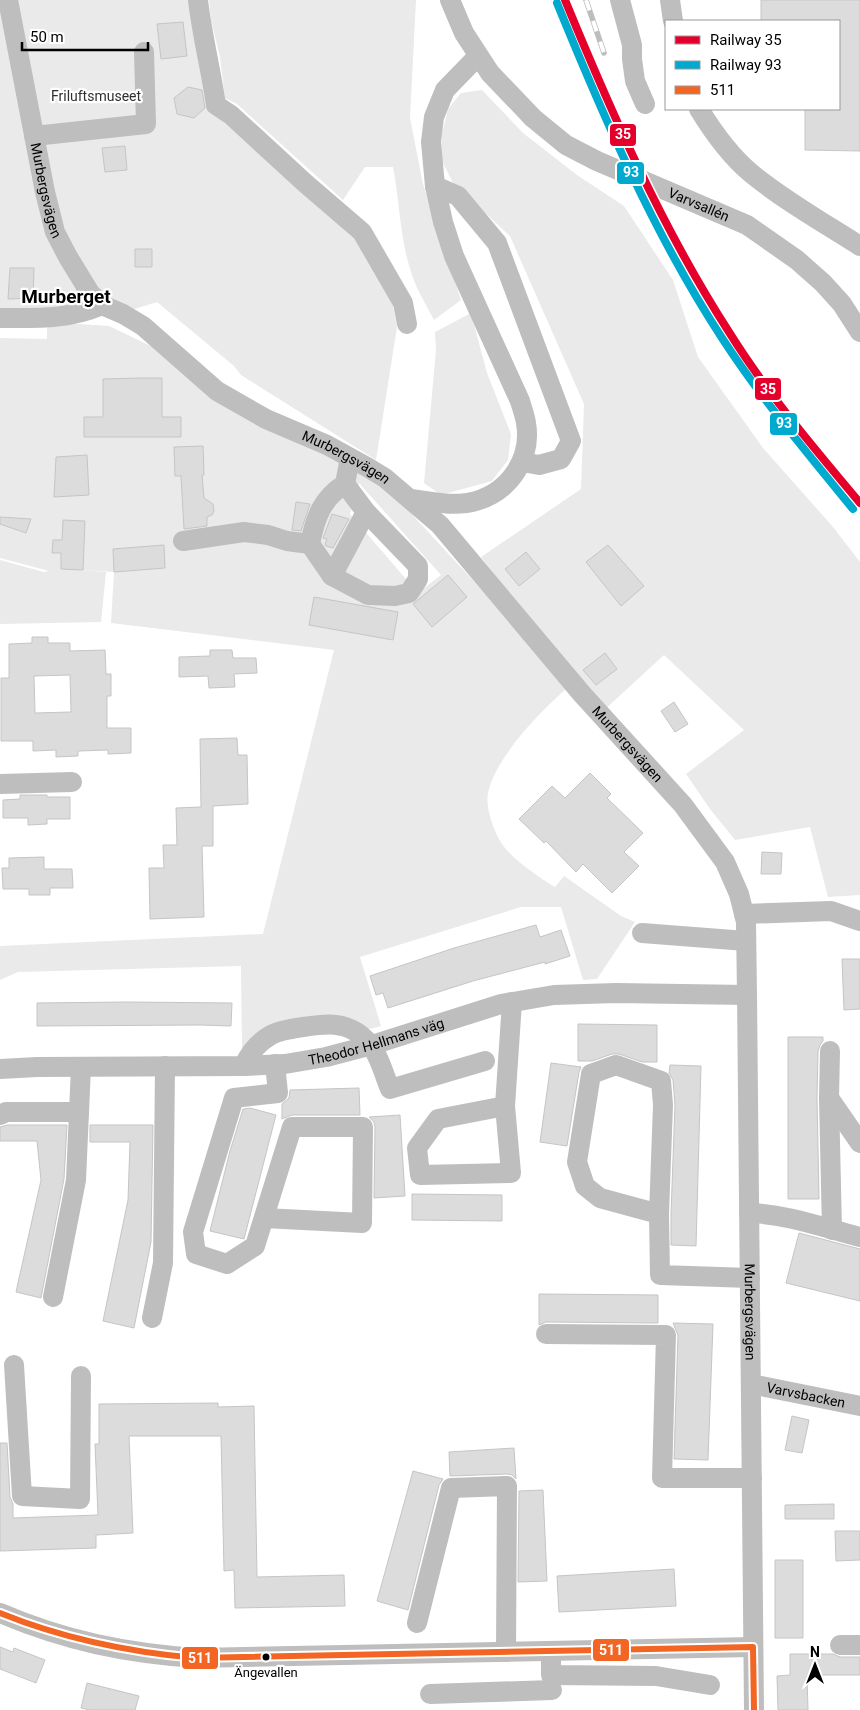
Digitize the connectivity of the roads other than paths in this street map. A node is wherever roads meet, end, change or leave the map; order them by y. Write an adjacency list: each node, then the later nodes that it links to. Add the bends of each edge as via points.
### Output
1 (8, 0): 11 (street, Murbergsvägen)
2 (198, 0): 16 (street, via 216,105 362,232 403,303)
3 (450, 0): 8 (street, Varvsallén)
4 (620, 0): 9 (street, via 632,45 635,81)
5 (670, 0): 6 (street)
6 (673, 20)
7 (144, 52): 11 (street, via 146,124)
8 (478, 56): 12 (street, via 445,90 434,117 431,142); 17 (street, Varvsallén, via 506,92 566,145 747,225 798,260 842,304)
9 (645, 104)
10 (701, 110): 13 (street, via 712,130 751,173)
11 (34, 136): 14 (street, Murbergsvägen, via 55,232 90,293)
12 (435, 186): 19 (street, via 454,256 520,401 526,423); 19 (street, via 458,196 497,243 572,441 561,459 539,466)
13 (860, 246)
14 (102, 305): 15 (street, via 84,313 59,317); 18 (street, Murbergsvägen, via 143,326 217,390 240,405)
15 (0, 318)
16 (407, 324)
17 (860, 332)
18 (350, 458): 20 (street); 21 (street, Murbergsvägen, via 385,478)
19 (522, 462): 21 (street, via 512,478 497,491 476,501 448,503)
20 (344, 484): 22 (street); 24 (street, via 323,502)
21 (411, 499): 28 (street, Murbergsvägen, via 440,525 582,694 683,805 725,862)
22 (366, 512): 25 (street); 25 (street, via 418,566 418,579 409,593 395,596 368,595)
23 (183, 541): 24 (street, via 244,532)
24 (310, 544): 25 (street)
25 (332, 576)
26 (72, 782): 27 (street)
27 (0, 784)
28 (744, 914): 29 (street, via 831,911); 31 (street, Murbergsvägen)
29 (860, 921)
30 (642, 933): 31 (street)
31 (746, 941): 32 (street, Murbergsvägen)
32 (747, 995): 33 (street, Theodor Hellmans väg, via 616,992 554,995); 47 (street, Murbergsvägen)
33 (512, 1002): 34 (street, Theodor Hellmans väg); 43 (street)
34 (372, 1045): 36 (street, via 390,1089); 37 (street, Theodor Hellmans väg, via 326,1057); 39 (street, via 356,1032 336,1025 281,1031 255,1048)
35 (830, 1051): 42 (street)
36 (484, 1061)
37 (275, 1064): 39 (street, Theodor Hellmans väg); 49 (street, via 278,1093 234,1098 193,1232 196,1254 227,1264 255,1246)
38 (166, 1066): 39 (street, Theodor Hellmans väg); 40 (street, Theodor Hellmans väg); 54 (street, via 163,1263)
39 (244, 1066)
40 (81, 1067): 41 (street, Theodor Hellmans väg); 44 (street)
41 (0, 1069)
42 (829, 1098): 46 (street); 50 (street)
43 (505, 1106): 43 (street, via 511,1173 420,1175 417,1148 438,1119)
44 (79, 1112): 45 (street, via 6,1112); 53 (street, via 76,1180)
45 (0, 1115)
46 (860, 1143)
47 (749, 1213): 50 (street, via 763,1213); 52 (street, Murbergsvägen)
48 (659, 1214): 48 (street, via 661,1081 616,1065 591,1074 577,1162 586,1186 600,1198); 52 (street, via 660,1275)
49 (264, 1218): 49 (street, via 362,1223 363,1127 292,1127)
50 (832, 1230): 51 (street)
51 (860, 1237)
52 (750, 1278): 58 (street, Murbergsvägen)
53 (53, 1297)
54 (152, 1318)
55 (546, 1334): 60 (street, via 666,1335 662,1478)
56 (14, 1365): 57 (street, via 22,1496 80,1499)
57 (81, 1376)
58 (751, 1384): 59 (street, Varvsbacken); 60 (street, Murbergsvägen)
59 (860, 1406)
60 (752, 1478): 65 (street, Murbergsvägen)
61 (0, 1613): 67 (street, via 63,1636 152,1655 263,1658)
62 (417, 1622): 67 (street, via 451,1488 507,1486)
63 (840, 1645): 64 (street)
64 (860, 1645)
65 (753, 1647): 66 (street); 71 (street, Murbergsvägen)
66 (551, 1651): 67 (street); 68 (street, via 551,1675 656,1676)
67 (506, 1652)
68 (710, 1685)
69 (552, 1690): 70 (street)
70 (430, 1694)
71 (754, 1710)

